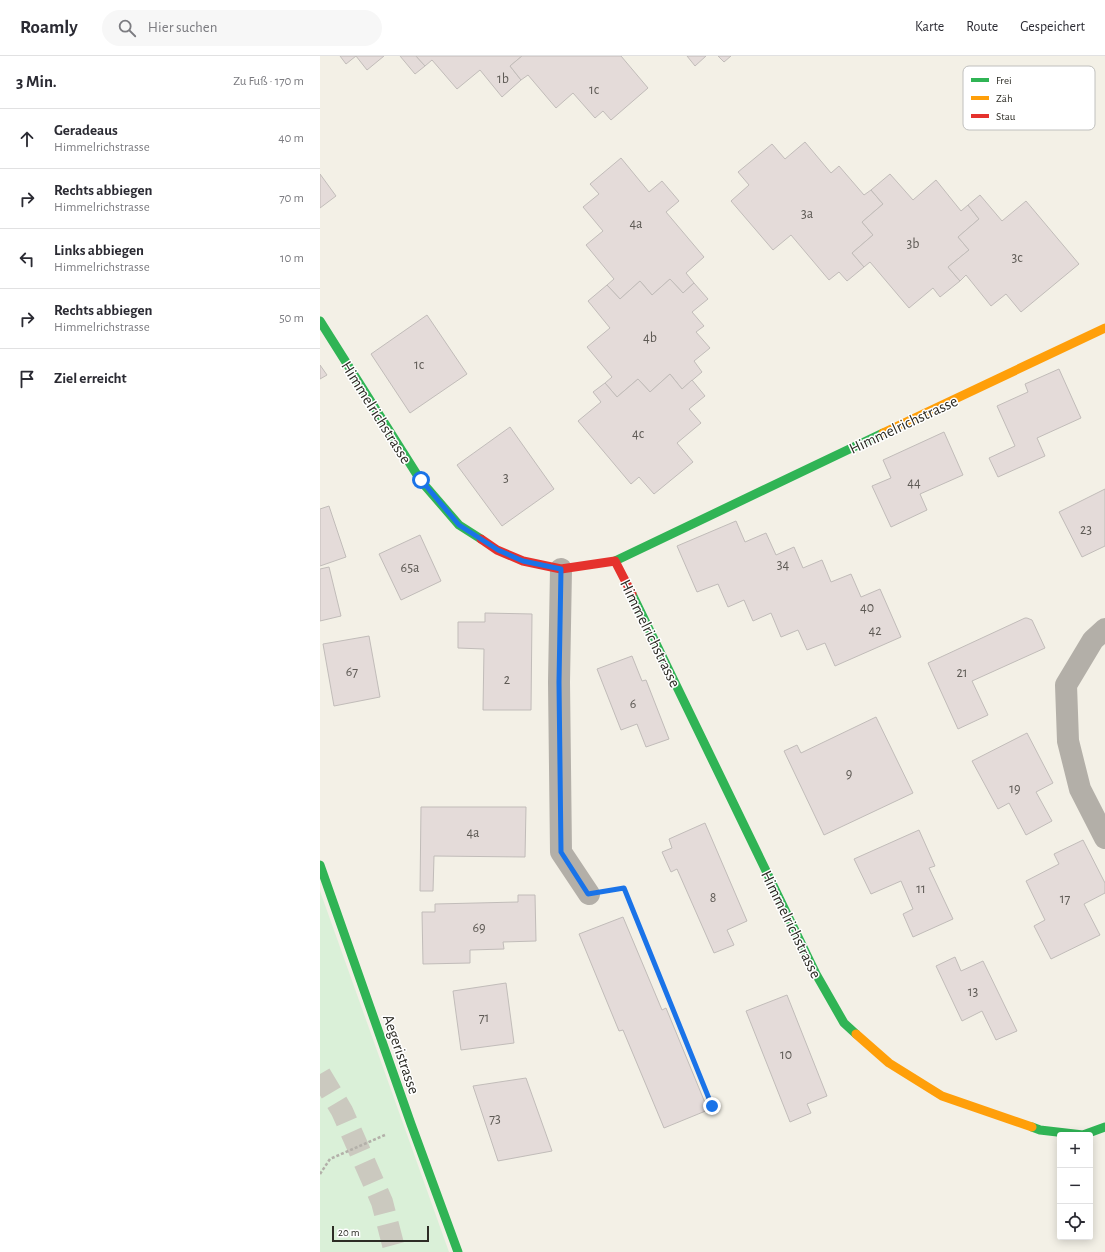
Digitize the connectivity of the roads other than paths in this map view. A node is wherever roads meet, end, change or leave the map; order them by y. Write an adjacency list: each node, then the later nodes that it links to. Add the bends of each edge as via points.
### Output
1 (320, 321): 4 (street, Himmelrichstrasse, via 421,480 459,525 498,550 523,561)
2 (1105, 328): 3 (street, Himmelrichstrasse)
3 (616, 561): 4 (street, Himmelrichstrasse); 9 (street, Himmelrichstrasse, via 816,974 844,1023 889,1063 942,1096 1040,1130 1083,1134)
4 (561, 569): 8 (street, via 561,852)
5 (1105, 629): 6 (street, via 1093,640 1066,685 1068,741 1080,789)
6 (1105, 838)
7 (320, 865): 10 (street, Aegeristrasse)
8 (588, 894)
9 (1105, 1127)
10 (458, 1252)

